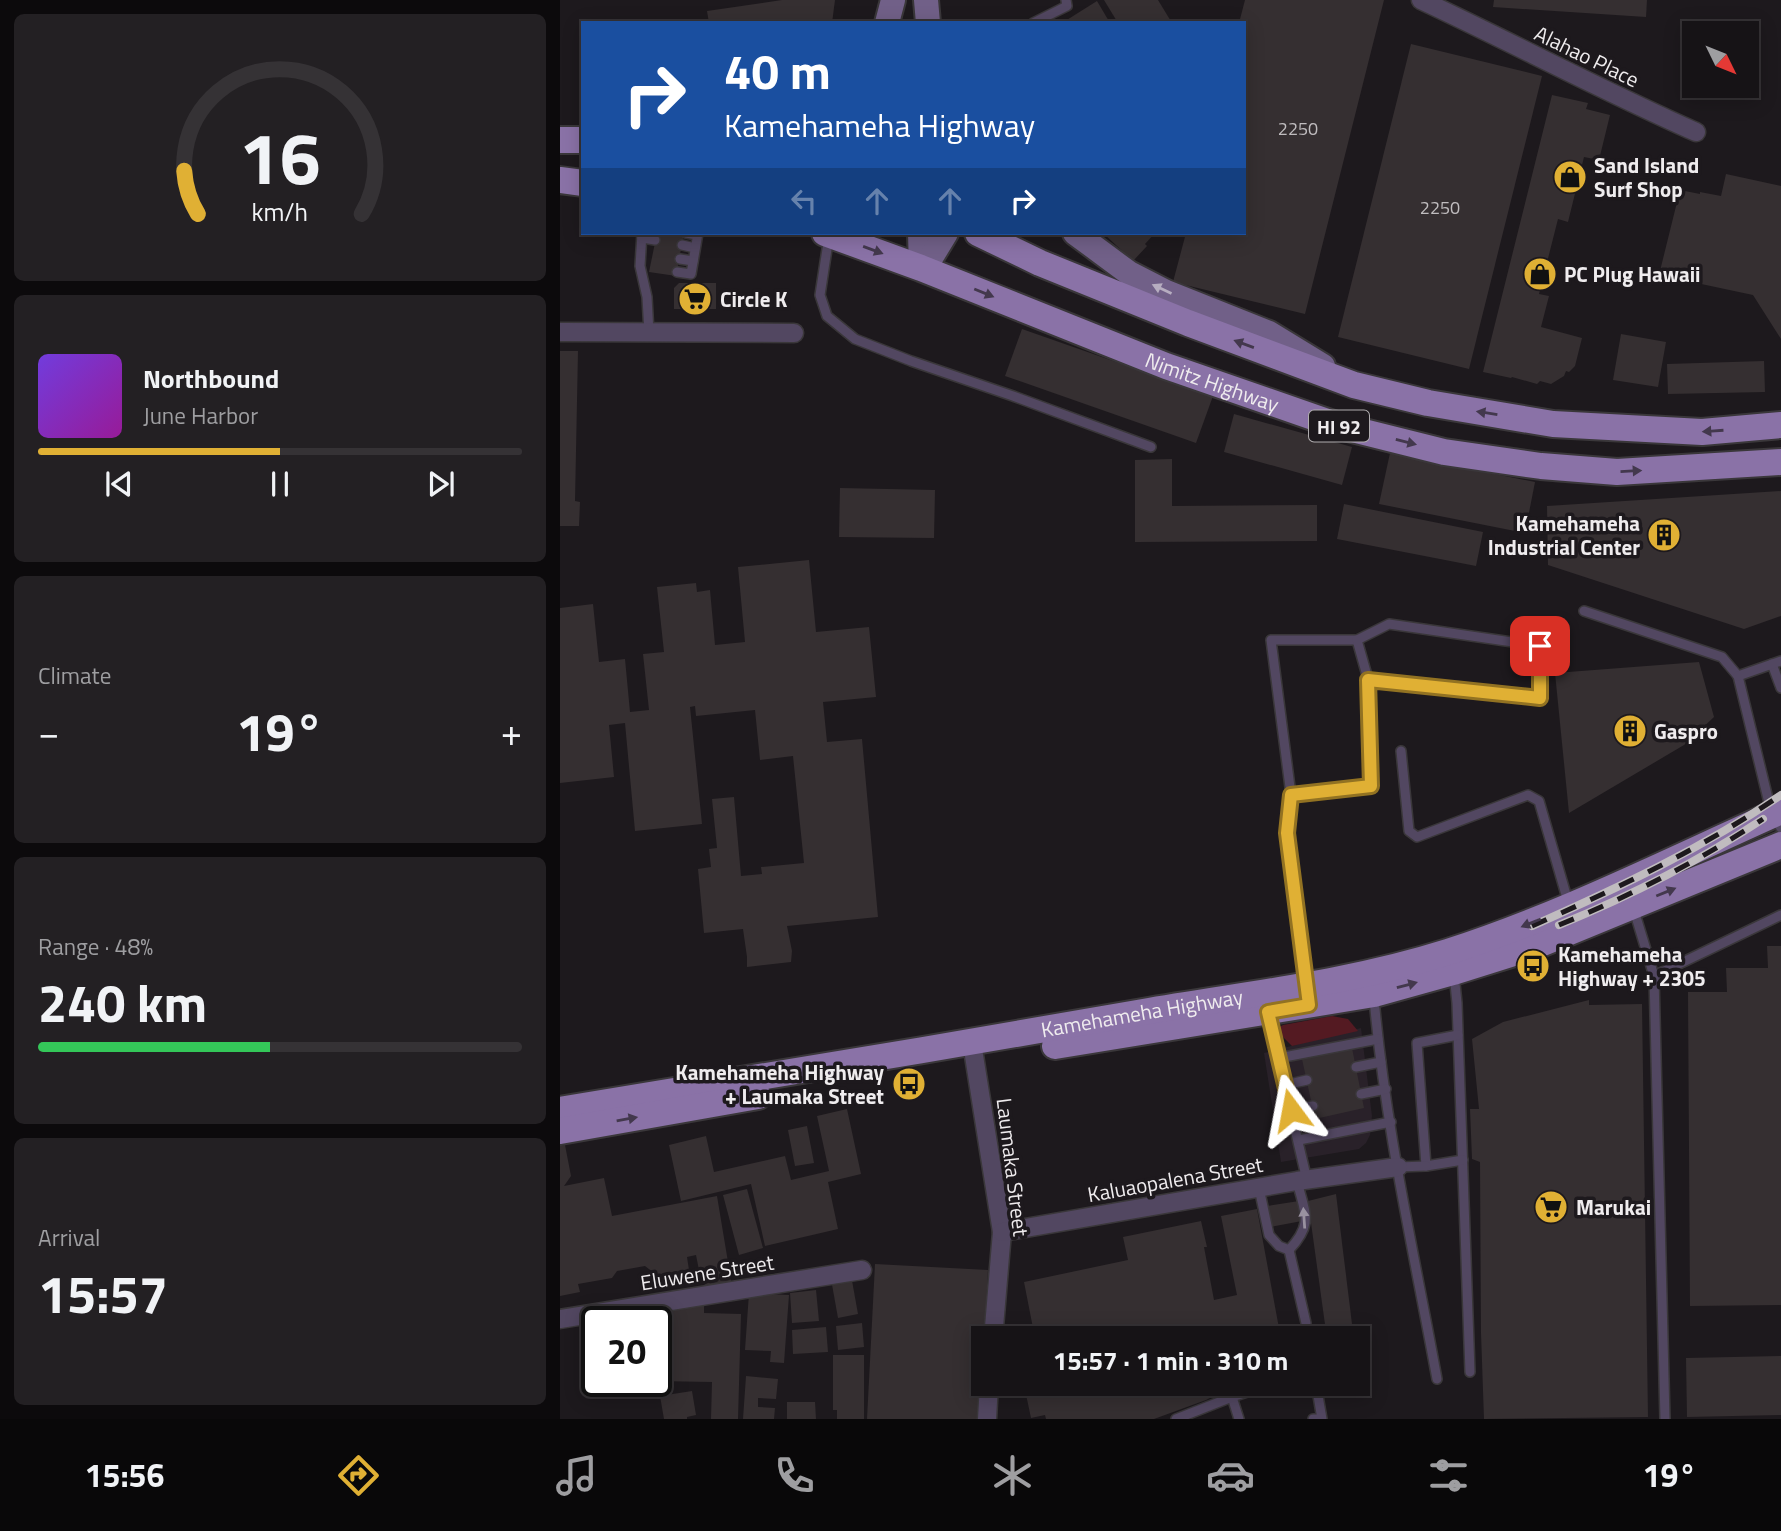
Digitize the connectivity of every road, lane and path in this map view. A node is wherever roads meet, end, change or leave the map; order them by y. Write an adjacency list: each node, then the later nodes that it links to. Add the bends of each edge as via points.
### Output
1 (893, 0): 4 (main road); 5 (main road)
2 (1066, 0): 6 (lane, via 1067,6)
3 (1421, 0): 7 (street, Alahao Place)
4 (888, 21)
5 (896, 21)
6 (1037, 21)
7 (1696, 132)
8 (560, 140): 9 (main road)
9 (581, 140)
10 (560, 180): 11 (main road)
11 (581, 183)
12 (642, 235): 20 (lane); 23 (lane)
13 (698, 235): 22 (lane)
14 (827, 235): 34 (lane, via 820,295 827,316 855,339)
15 (832, 235): 27 (main road, Nimitz Highway / HI 92, one-way to 27)
16 (920, 235): 27 (main road)
17 (945, 235): 27 (main road)
18 (982, 235): 32 (main road, HI 92, one-way to 18, via 1105,290)
19 (1078, 235): 32 (main road, one-way to 19, via 1269,333 1129,273)
20 (655, 240)
21 (682, 245): 22 (lane)
22 (695, 248): 26 (lane)
23 (640, 252): 24 (lane); 30 (lane)
24 (653, 254)
25 (680, 259): 26 (lane)
26 (693, 261): 28 (lane, via 691,274)
27 (920, 268): 35 (main road, Nimitz Highway / HI 92, one-way to 35, via 1166,366 1336,425 1444,452 1616,472)
28 (677, 272)
29 (560, 332): 30 (street)
30 (649, 333): 31 (street)
31 (794, 333)
32 (1354, 385): 33 (main road, HI 92, one-way to 32, via 1702,432 1553,424)
33 (1781, 425)
34 (1151, 447)
35 (1781, 462)
36 (1584, 611): 39 (lane, via 1722,657)
37 (1357, 640): 40 (lane); 40 (lane, via 1389,624 1540,646 1540,698); 43 (lane, via 1271,639)
38 (1776, 662): 39 (lane); 41 (lane)
39 (1738, 676): 44 (lane)
40 (1368, 680): 43 (lane, via 1371,786)
41 (1781, 688)
42 (1401, 751): 47 (lane, via 1409,831 1417,837 1528,795 1539,801)
43 (1291, 795): 52 (lane, via 1287,833)
44 (1778, 818): 47 (main road, Kamehameha Highway)
45 (1781, 845): 46 (main road, Kamehameha Highway, one-way to 45)
46 (1632, 906): 49 (main road, Kamehameha Highway, via 1533,947); 50 (lane)
47 (1569, 907): 52 (main road, Kamehameha Highway, one-way to 52)
48 (1781, 915): 50 (lane)
49 (1453, 972): 51 (main road, Kamehameha Highway, one-way to 49); 54 (lane)
50 (1654, 976): 90 (lane)
51 (1374, 994): 52 (main road, Kamehameha Highway); 55 (lane)
52 (1307, 996): 53 (main road, Kamehameha Highway); 56 (main road, Kamehameha Highway, via 1147,1012)
53 (1268, 1012): 56 (main road, Kamehameha Highway); 57 (lane)
54 (1458, 1035): 70 (lane); 71 (lane, via 1417,1043)
55 (1378, 1039): 57 (lane); 58 (lane)
56 (974, 1051): 65 (main road, Kamehameha Highway); 68 (main road, Kamehameha Highway, one-way to 56); 75 (street, Laumaka Street)
57 (1279, 1058): 61 (lane)
58 (1381, 1062): 59 (lane); 62 (lane)
59 (1356, 1067)
60 (1307, 1080): 61 (lane)
61 (1285, 1085): 66 (lane)
62 (1386, 1089): 63 (lane); 67 (lane)
63 (1361, 1094)
64 (1312, 1105): 66 (lane)
65 (560, 1110)
66 (1291, 1110): 69 (lane)
67 (1391, 1122): 69 (lane); 72 (lane)
68 (560, 1131)
69 (1299, 1140): 73 (lane)
70 (1462, 1160): 71 (lane); 81 (lane)
71 (1426, 1166): 72 (lane)
72 (1398, 1167): 73 (street, Kaluaopalena Street); 82 (lane)
73 (1302, 1181): 74 (street, Kaluaopalena Street); 76 (lane, one-way to 73, via 1305,1229)
74 (1259, 1188): 75 (street, Kaluaopalena Street); 76 (lane, via 1269,1234)
75 (1002, 1232): 80 (street, Laumaka Street)
76 (1289, 1250): 79 (lane)
77 (862, 1270): 78 (street, Eluwene Street)
78 (560, 1319)
79 (1306, 1324)
80 (994, 1326)
81 (1471, 1372)
82 (1437, 1379)
83 (988, 1396): 86 (street)
84 (1232, 1396): 87 (lane); 88 (lane)
85 (1318, 1396): 89 (lane, via 1322,1419)
86 (987, 1419)
87 (1176, 1419)
88 (1239, 1419)
89 (1313, 1419)
90 (1665, 1419)

